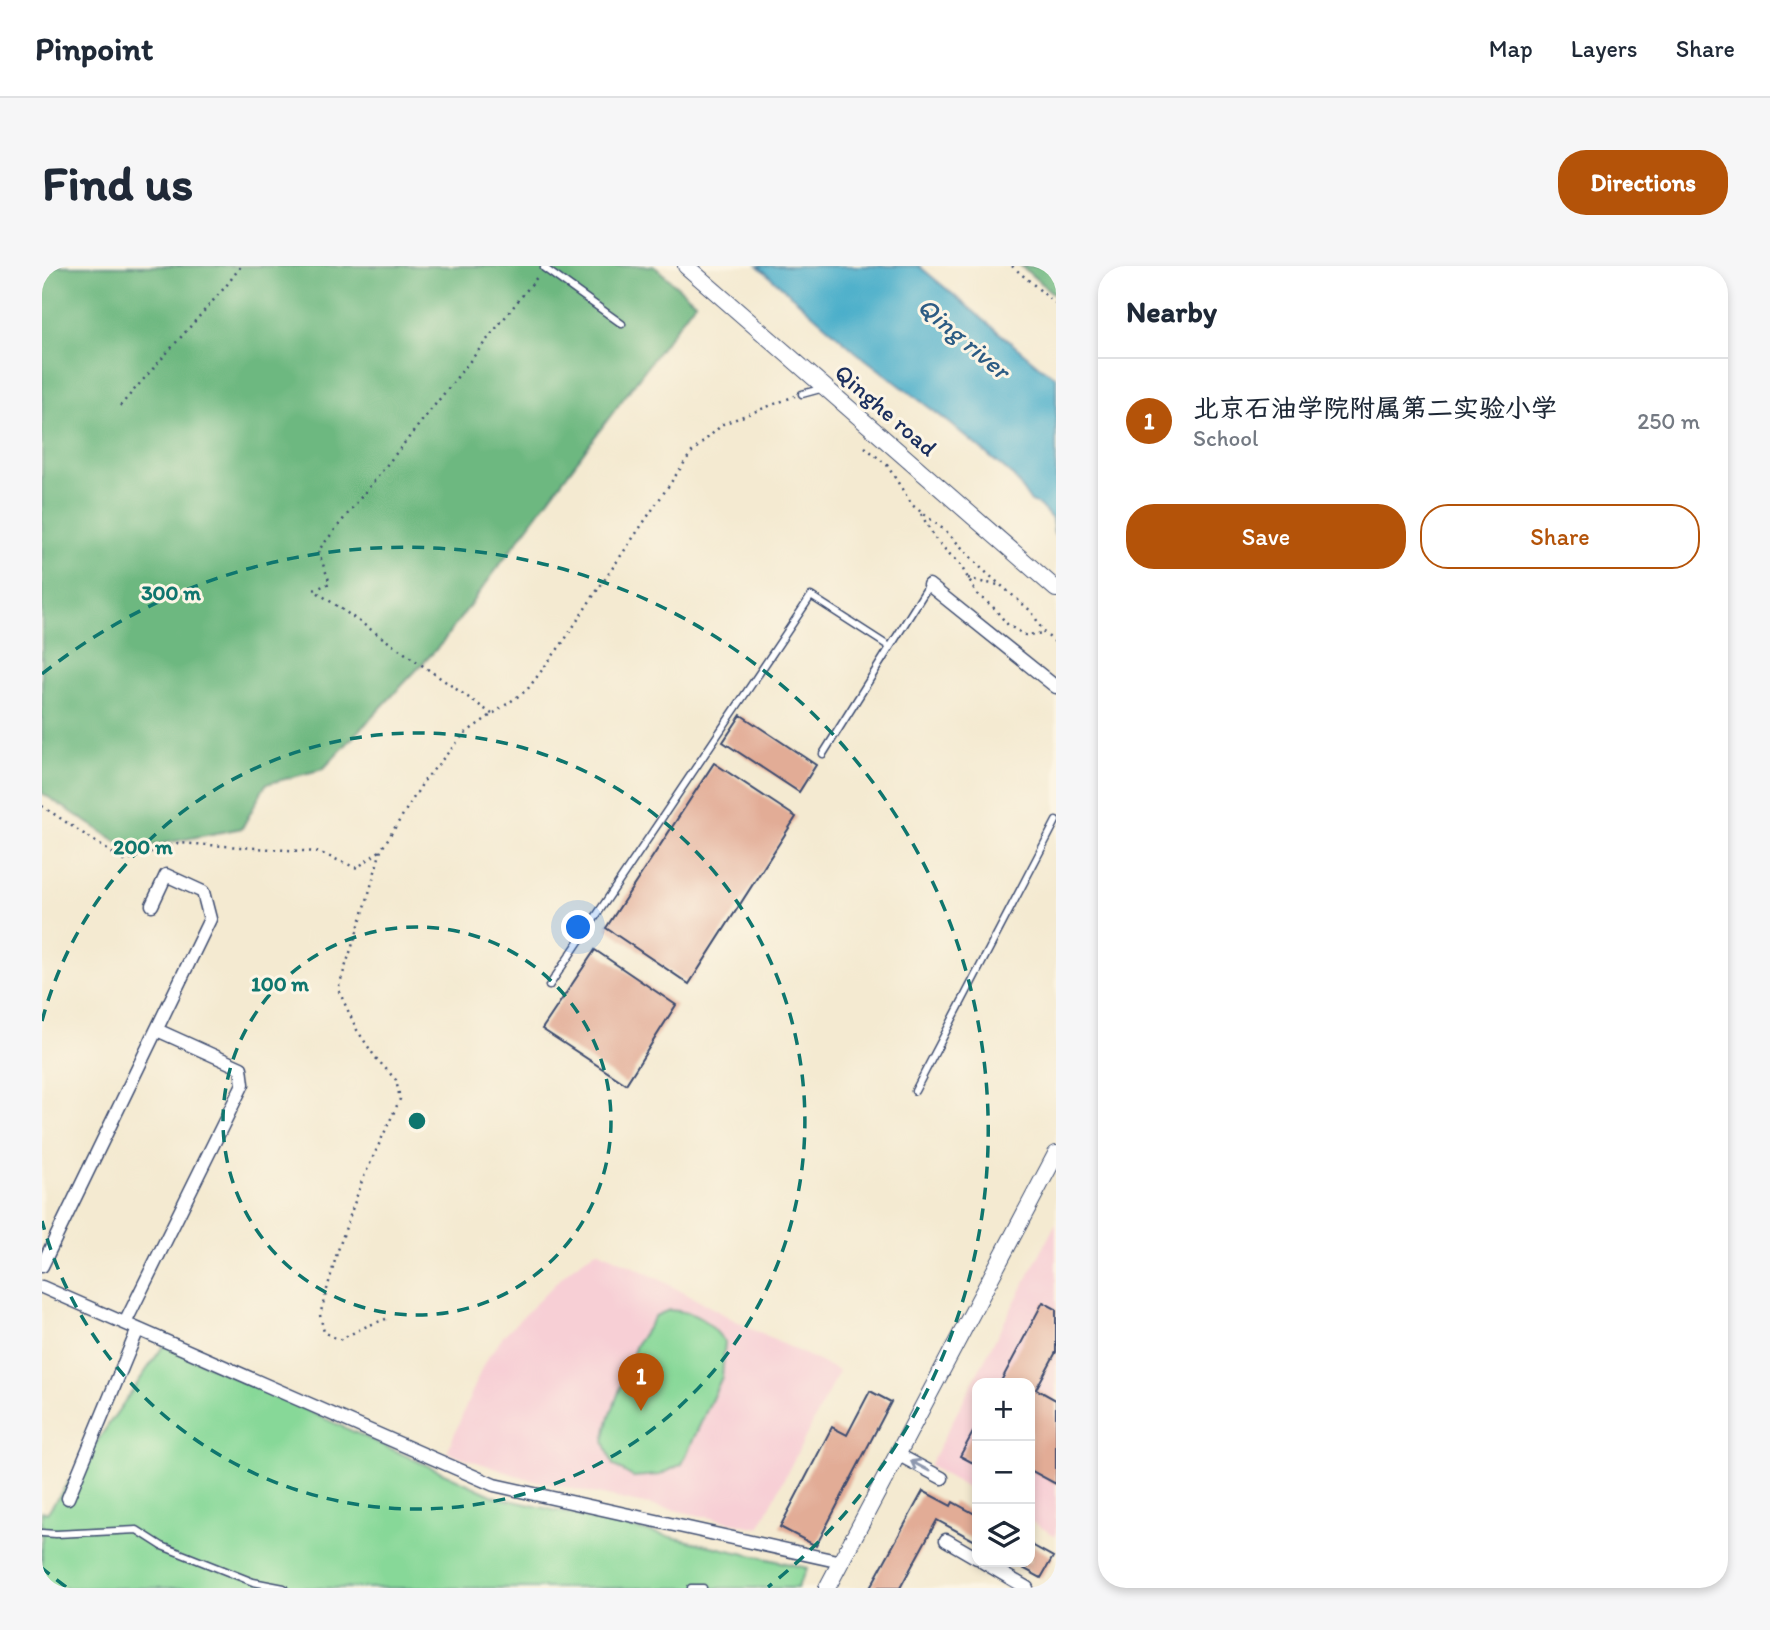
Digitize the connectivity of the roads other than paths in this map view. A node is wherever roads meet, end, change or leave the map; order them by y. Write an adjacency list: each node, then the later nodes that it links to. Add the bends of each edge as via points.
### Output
1 (687, 266): 4 (street, Qinghe road)
2 (545, 267): 3 (lane)
3 (622, 324)
4 (826, 388): 5 (lane); 7 (street, Qinghe road)
5 (802, 394)
6 (929, 585): 8 (lane); 9 (street)
7 (1056, 589)
8 (890, 647): 10 (lane); 13 (lane, via 811,596)
9 (1056, 687)
10 (823, 754)
11 (1056, 821): 15 (lane)
12 (152, 905): 14 (street, via 166,875 203,892 210,919)
13 (549, 986)
14 (157, 1030): 17 (street); 19 (street, via 242,1068 243,1084)
15 (915, 1091)
16 (1056, 1154): 21 (street)
17 (42, 1266)
18 (42, 1287): 19 (street)
19 (125, 1323): 20 (street)
20 (138, 1329): 23 (street); 27 (street, via 494,1485)
21 (897, 1454): 22 (street, one-way to 21); 27 (street)
22 (942, 1478)
23 (68, 1498)
24 (42, 1534): 29 (lane, via 137,1530 162,1546 253,1582)
25 (946, 1541): 26 (street)
26 (972, 1555)
27 (841, 1562): 32 (street)
28 (991, 1567): 33 (street)
29 (284, 1588)
30 (691, 1588): 31 (lane)
31 (703, 1588)
32 (827, 1588)
33 (1027, 1588)

